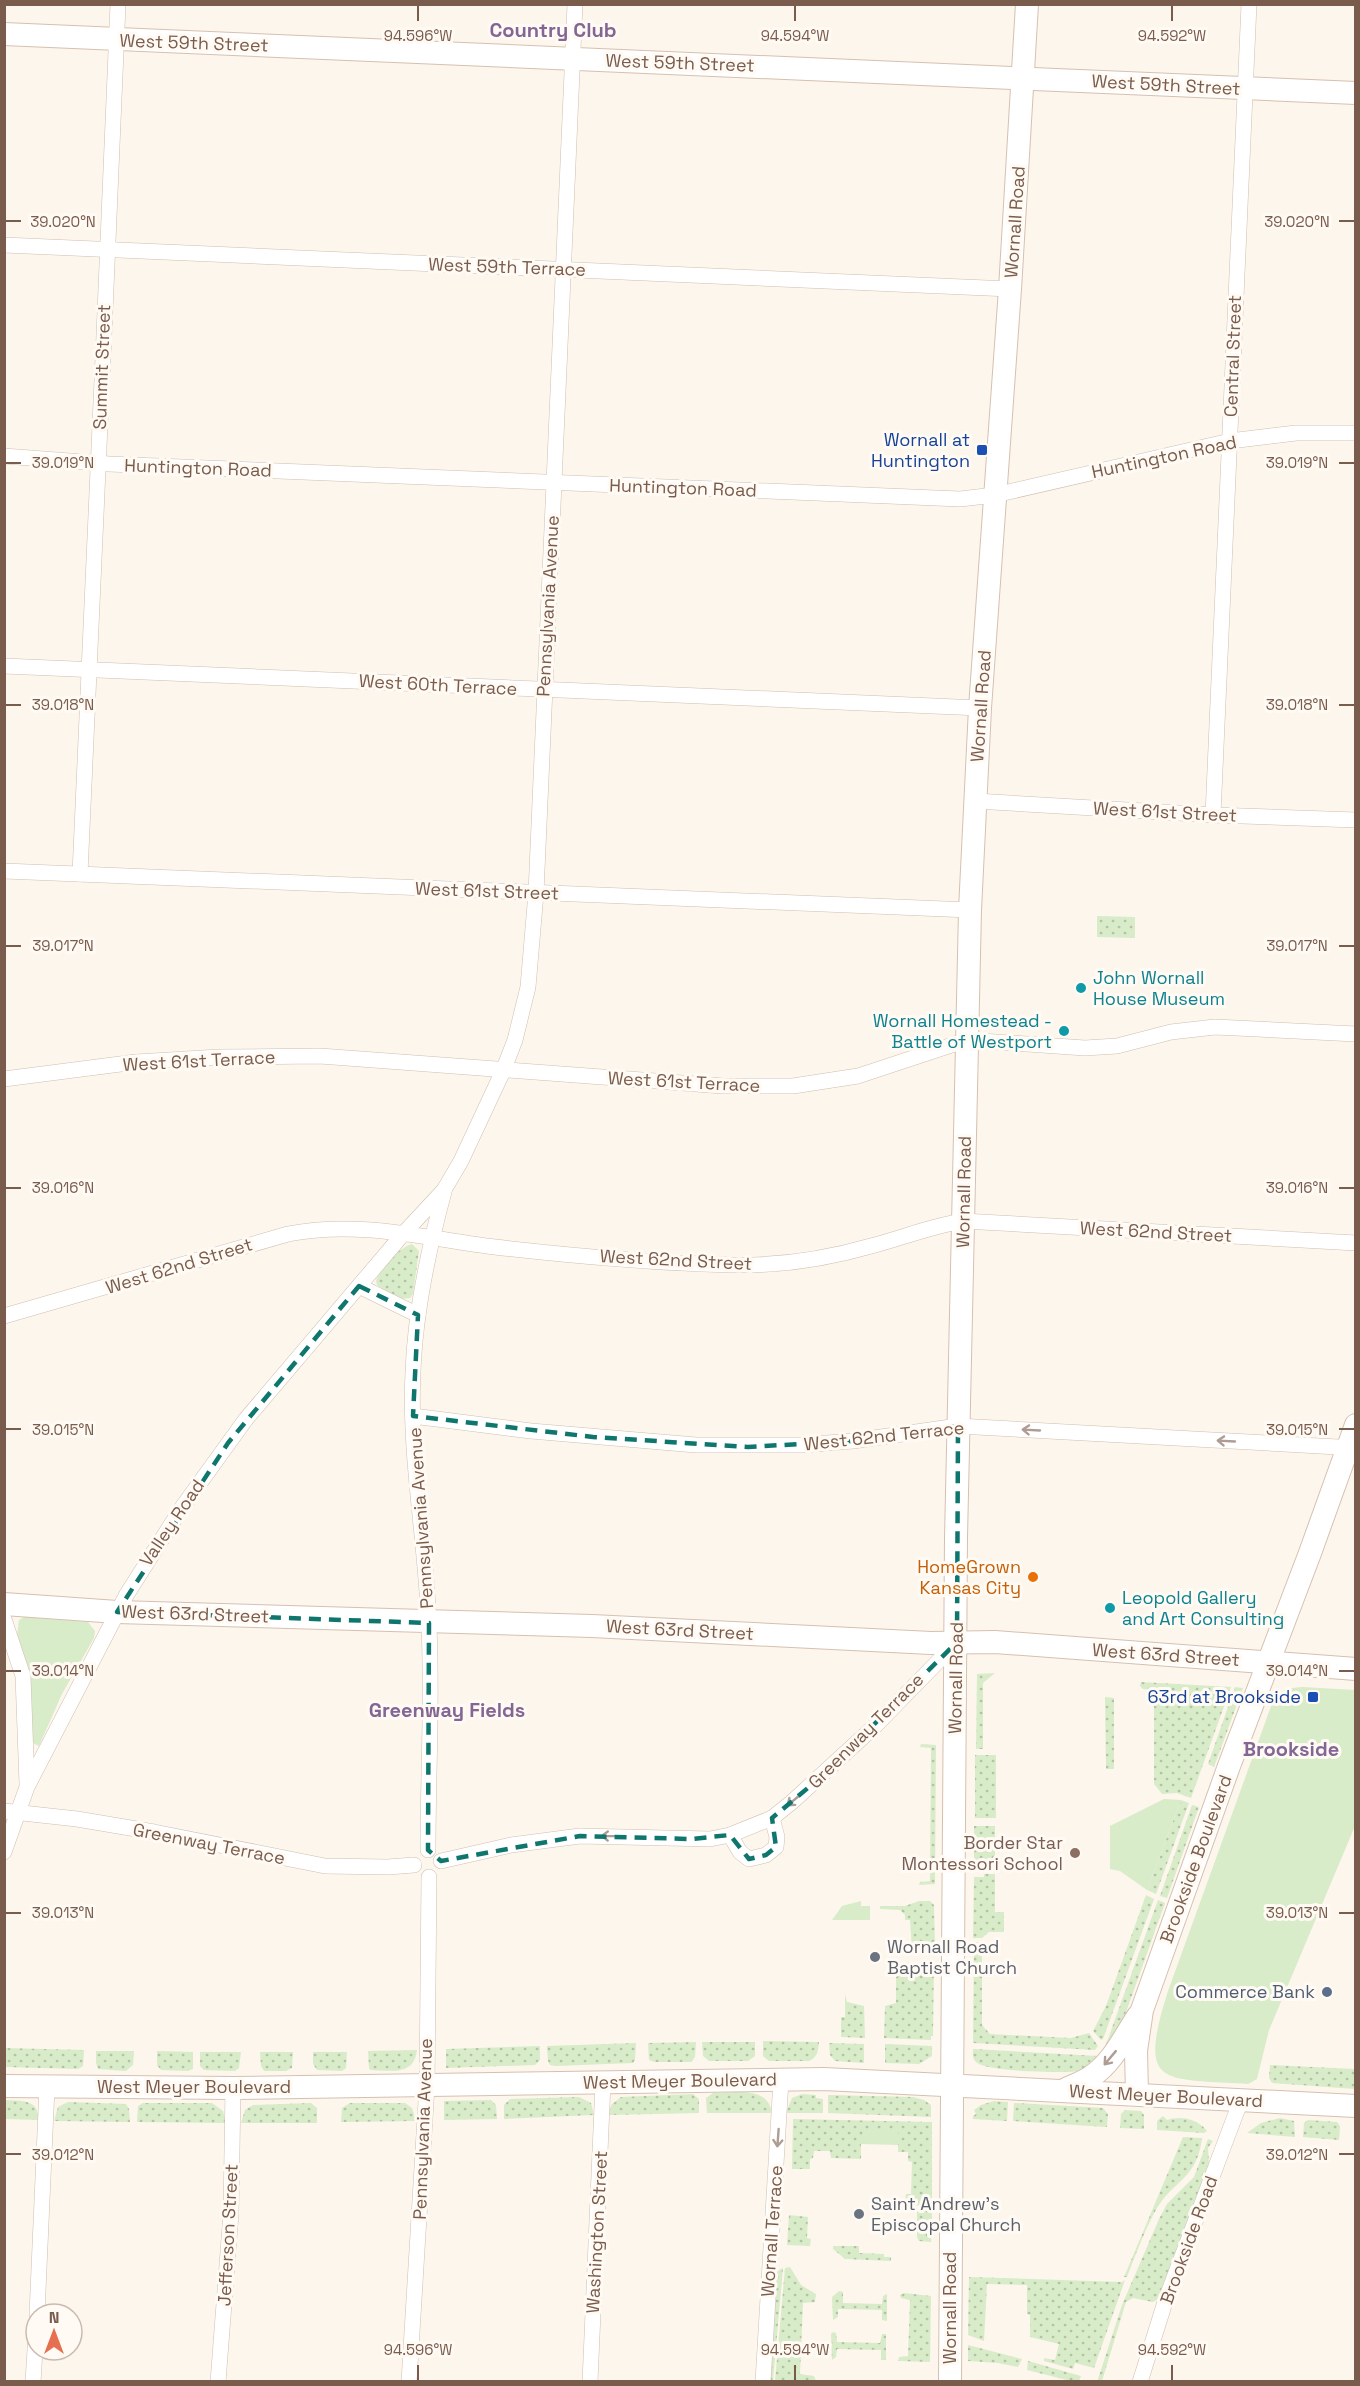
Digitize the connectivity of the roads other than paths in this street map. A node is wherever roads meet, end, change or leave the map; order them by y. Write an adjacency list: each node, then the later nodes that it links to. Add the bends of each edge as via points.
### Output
1 (118, 4): 6 (street, Summit Street)
2 (575, 4): 7 (street, Pennsylvania Avenue)
3 (1027, 4): 8 (main road, Wornall Road)
4 (1249, 4): 9 (street, Central Street)
5 (4, 34): 6 (main road, West 59th Street)
6 (116, 39): 7 (main road, West 59th Street); 12 (street, Summit Street)
7 (573, 58): 8 (main road, West 59th Street); 13 (street, Pennsylvania Avenue)
8 (1024, 78): 9 (main road, West 59th Street); 14 (main road, Wornall Road)
9 (1245, 88): 10 (main road, West 59th Street); 16 (street, Central Street)
10 (1356, 93)
11 (4, 245): 12 (street, West 59th Terrace)
12 (106, 249): 13 (street, West 59th Terrace); 18 (street, Summit Street)
13 (563, 269): 14 (street, West 59th Terrace); 19 (street, Pennsylvania Avenue)
14 (1010, 289): 20 (main road, Wornall Road)
15 (1356, 433): 16 (street, Huntington Road, via 1296,433)
16 (1230, 441): 20 (street, Huntington Road); 26 (street, Central Street)
17 (4, 456): 18 (street, Huntington Road)
18 (98, 464): 19 (street, Huntington Road); 22 (street, Summit Street)
19 (554, 482): 20 (street, Huntington Road, via 960,500); 23 (street, Pennsylvania Avenue)
20 (995, 495): 24 (main road, Wornall Road)
21 (4, 666): 22 (street, West 60th Terrace)
22 (91, 670): 23 (street, West 60th Terrace); 29 (street, Summit Street)
23 (545, 690): 24 (street, West 60th Terrace); 30 (street, Pennsylvania Avenue)
24 (980, 708): 25 (main road, Wornall Road)
25 (975, 801): 26 (street, West 61st Street); 31 (main road, Wornall Road)
26 (1213, 815): 27 (street, West 61st Street)
27 (1356, 820)
28 (5, 871): 29 (street, West 61st Street)
29 (80, 874): 30 (street, West 61st Street)
30 (536, 893): 31 (street, West 61st Street); 34 (street, Pennsylvania Avenue, via 528,987)
31 (970, 910): 33 (main road, Wornall Road)
32 (1356, 1034): 33 (street, West 61st Terrace, via 1215,1027 1171,1032 1117,1046 1085,1048)
33 (967, 1040): 34 (street, West 61st Terrace, via 858,1076 793,1086 723,1086); 37 (main road, Wornall Road)
34 (503, 1071): 35 (street, West 61st Terrace, via 320,1056 219,1057 136,1062); 36 (street, Pennsylvania Avenue)
35 (4, 1079)
36 (444, 1190): 38 (street, Pennsylvania Avenue); 39 (street, Pennsylvania Avenue)
37 (963, 1221): 39 (street, West 62nd Street, via 838,1254 756,1264 586,1256); 40 (street, West 62nd Street); 46 (main road, Wornall Road)
38 (404, 1234): 39 (street, West 62nd Street); 41 (street, Valley Road); 43 (street, West 62nd Street, via 369,1228 312,1229)
39 (432, 1238): 42 (street, Pennsylvania Avenue)
40 (1356, 1244)
41 (359, 1286): 42 (street); 49 (street, Valley Road, via 228,1443 181,1509)
42 (418, 1315): 44 (street, Pennsylvania Avenue)
43 (4, 1316)
44 (413, 1416): 46 (street, West 62nd Terrace, via 593,1437 737,1446 853,1441); 51 (street, Pennsylvania Avenue)
45 (1356, 1425): 47 (main road, Brookside Boulevard)
46 (958, 1426): 47 (street, West 62nd Terrace, one-way to 46); 52 (main road, Wornall Road)
47 (1351, 1448): 53 (main road, Brookside Boulevard)
48 (4, 1604): 49 (main road, West 63rd Street)
49 (117, 1612): 51 (main road, West 63rd Street); 55 (street, Valley Road)
50 (4, 1619): 55 (street, via 23,1676)
51 (429, 1623): 52 (main road, West 63rd Street); 59 (street, Pennsylvania Avenue)
52 (957, 1642): 53 (main road, West 63rd Street); 57 (street, Greenway Terrace, one-way to 57, via 829,1770); 67 (main road, Wornall Road)
53 (1269, 1662): 54 (main road, West 63rd Street); 64 (main road, Brookside Boulevard)
54 (1356, 1669)
55 (27, 1787): 56 (street, Valley Road)
56 (12, 1812): 60 (street, Valley Road); 62 (street, Greenway Terrace, via 154,1832 325,1866)
57 (772, 1818): 58 (street, Greenway Terrace); 58 (street, via 776,1847 766,1855 749,1859)
58 (730, 1835): 61 (street, Greenway Terrace, one-way to 61, via 710,1839 580,1836 511,1845)
59 (428, 1850): 61 (street); 62 (street, via 416,1856)
60 (4, 1852)
61 (441, 1861): 63 (street, via 440,1869)
62 (414, 1865): 63 (street, via 417,1873)
63 (429, 1877): 68 (street, Pennsylvania Avenue)
64 (1142, 2010): 72 (main road, one-way to 72, via 1105,2066); 73 (main road, Brookside Boulevard, via 1136,2051)
65 (781, 2080): 66 (main road, West Meyer Boulevard); 67 (main road, West Meyer Boulevard); 82 (street, Wornall Terrace, one-way to 82)
66 (603, 2083): 68 (main road, West Meyer Boulevard); 81 (street, Washington Street)
67 (952, 2084): 72 (main road, West Meyer Boulevard); 83 (main road, Wornall Road)
68 (427, 2085): 71 (main road, West Meyer Boulevard); 80 (street, Pennsylvania Avenue)
69 (4, 2086): 70 (main road, West Meyer Boulevard)
70 (47, 2087): 71 (main road, West Meyer Boulevard); 76 (street)
71 (233, 2088): 79 (street, Jefferson Street, via 231,2213)
72 (1063, 2090): 73 (main road, West Meyer Boulevard)
73 (1137, 2094): 74 (main road, West Meyer Boulevard)
74 (1241, 2100): 75 (main road, West Meyer Boulevard); 84 (street, Brookside Road, via 1166,2299)
75 (1356, 2106)
76 (38, 2302)
77 (34, 2362): 78 (street)
78 (33, 2382)
79 (218, 2382)
80 (409, 2382)
81 (590, 2382)
82 (763, 2382)
83 (950, 2382)
84 (1140, 2382)

